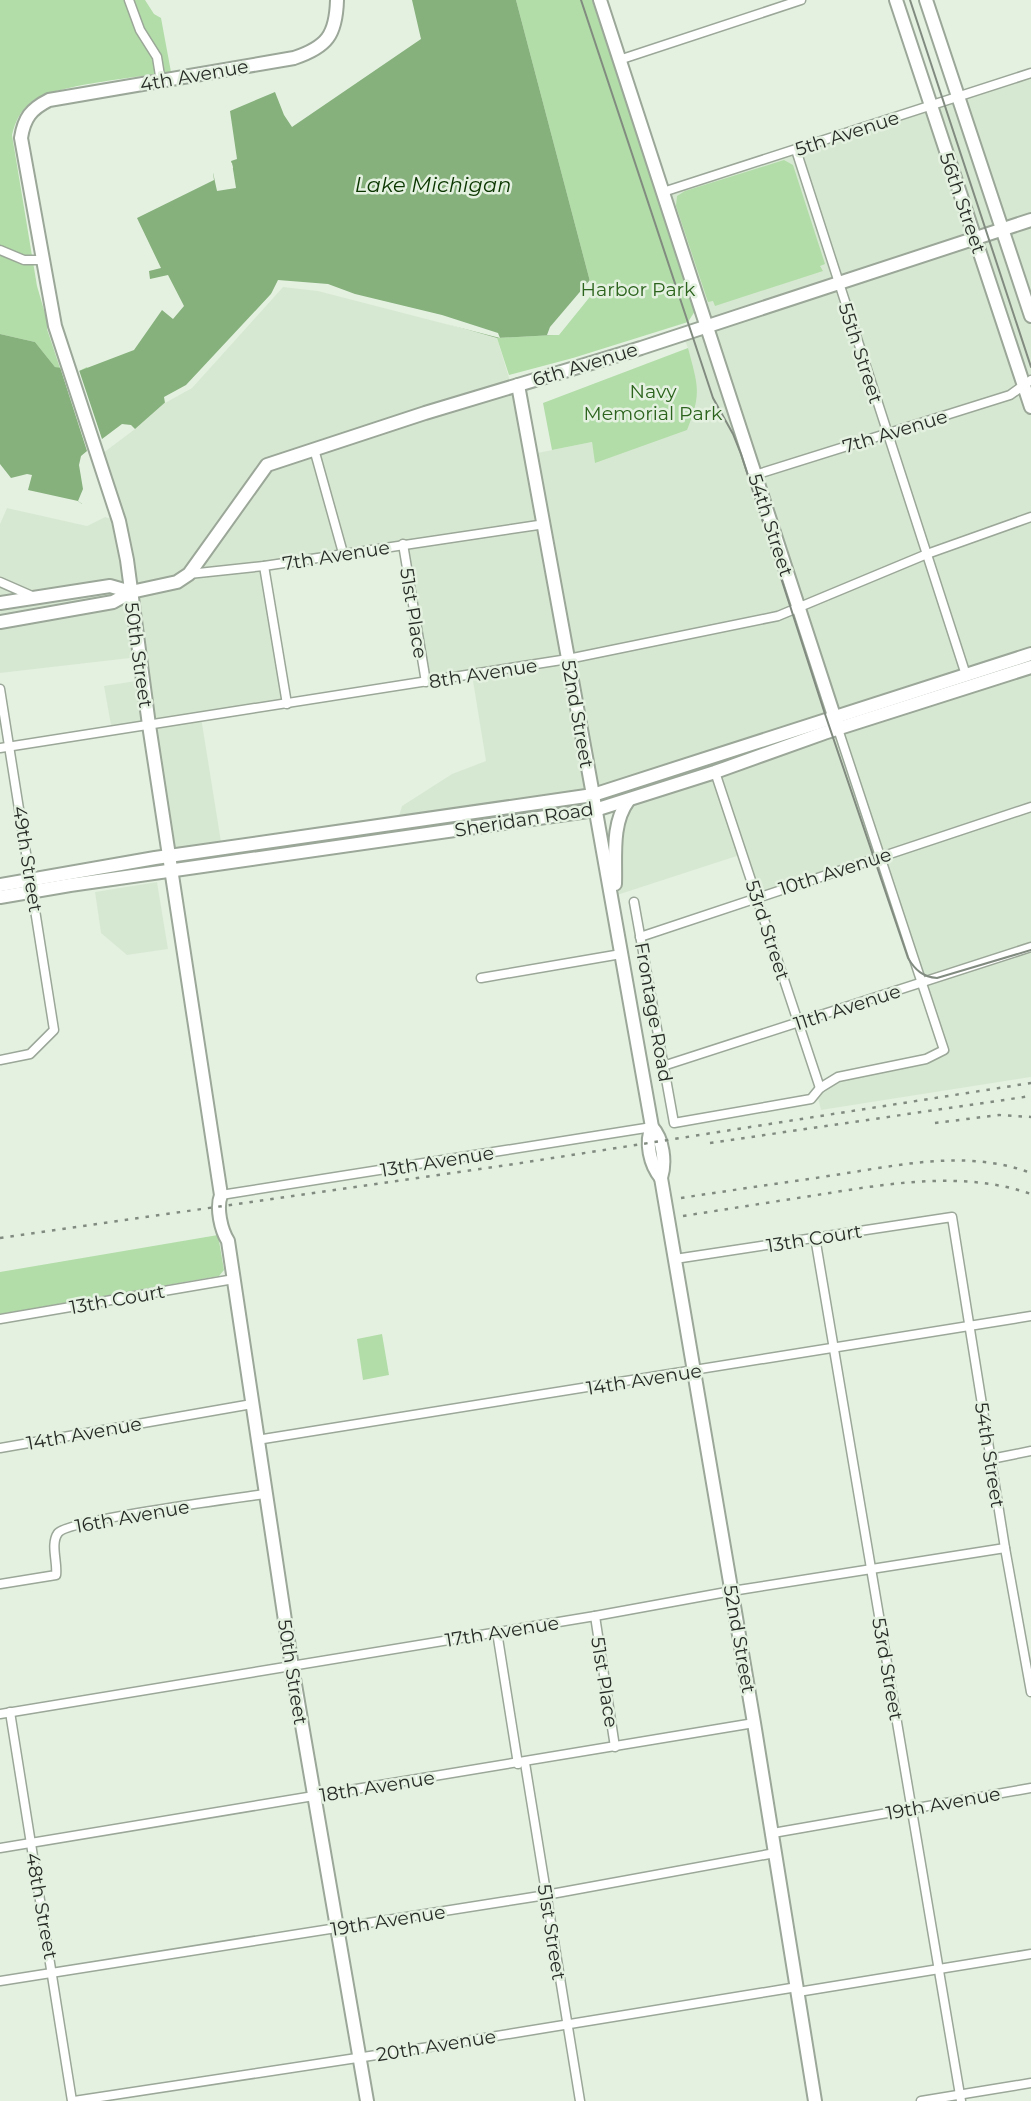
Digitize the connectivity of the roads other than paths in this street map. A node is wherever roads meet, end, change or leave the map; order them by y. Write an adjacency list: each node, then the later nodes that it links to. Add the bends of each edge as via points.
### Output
1 (129, 0): 9 (street, via 157,57)
2 (337, 0): 9 (street, 4th Avenue, via 331,33 310,53)
3 (600, 0): 7 (street, 54th Street)
4 (801, 0): 7 (street)
5 (896, 0): 11 (street, 56th Street)
6 (926, 0): 10 (street, 56th Street)
7 (619, 60): 14 (street, 54th Street)
8 (1031, 73): 10 (street, 5th Avenue)
9 (161, 82): 12 (street, 4th Avenue, via 49,100)
10 (958, 97): 11 (street, 5th Avenue); 16 (street, 56th Street)
11 (931, 106): 13 (street, 5th Avenue); 17 (street, 56th Street)
12 (23, 123): 19 (street, 50th Street, via 22,145)
13 (796, 150): 14 (street, 5th Avenue); 20 (street, 55th Street)
14 (663, 192): 22 (street, 54th Street)
15 (1031, 220): 16 (street, 6th Avenue)
16 (1002, 230): 17 (street, 6th Avenue); 21 (street, 56th Street)
17 (975, 238): 20 (street, 6th Avenue); 23 (street, 56th Street)
18 (0, 250): 19 (street, via 23,260)
19 (42, 260): 37 (street, 50th Street, via 55,326 109,491)
20 (838, 282): 22 (street, 6th Avenue); 26 (street, 55th Street)
21 (1031, 316)
22 (708, 326): 24 (street, 6th Avenue); 28 (street, 54th Street)
23 (1028, 383): 25 (street, 56th Street); 26 (street, 7th Avenue, via 1010,395)
24 (518, 385): 27 (street, 6th Avenue); 30 (street, 52nd Street)
25 (1031, 407)
26 (888, 433): 28 (street, 7th Avenue); 33 (street, 55th Street)
27 (314, 449): 32 (street); 35 (street, 6th Avenue, via 267,465)
28 (755, 475): 40 (street, 54th Street)
29 (1031, 517): 33 (street, 8th Avenue)
30 (545, 524): 31 (street, 7th Avenue); 43 (street, 52nd Street)
31 (403, 544): 32 (street, 7th Avenue); 46 (street, 51st Place)
32 (342, 553): 34 (street, 7th Avenue)
33 (927, 554): 40 (street, 8th Avenue); 45 (street, 55th Street)
34 (264, 566): 35 (street, 7th Avenue); 48 (street)
35 (189, 574): 37 (street, 7th Avenue, via 177,582)
36 (0, 582): 38 (street)
37 (131, 592): 38 (street, 7th Avenue, via 110,586); 41 (street, 7th Avenue, via 113,602); 50 (street, 50th Street)
38 (34, 597): 39 (street, 7th Avenue)
39 (0, 603)
40 (798, 608): 43 (street, 8th Avenue); 49 (street, 54th Street)
41 (0, 622)
42 (1031, 654): 45 (street, Sheridan Road)
43 (568, 659): 46 (street, 8th Avenue); 53 (street, 52nd Street)
44 (1031, 667): 49 (street, Sheridan Road)
45 (966, 675): 49 (street, Sheridan Road)
46 (426, 682): 48 (street, 8th Avenue)
47 (0, 689): 51 (street, 49th Street)
48 (287, 704): 50 (street, 8th Avenue)
49 (836, 724): 52 (street, Sheridan Road); 53 (street, Sheridan Road); 58 (street, 54th Street)
50 (149, 725): 51 (street, 8th Avenue); 57 (street, 50th Street)
51 (5, 748): 61 (street, 49th Street)
52 (715, 772): 54 (street, Sheridan Road); 63 (street, 53rd Street)
53 (593, 795): 56 (street, 52nd Street); 57 (street, Sheridan Road)
54 (629, 800): 56 (street, Sheridan Road); 65 (street, via 617,824)
55 (1031, 807): 58 (street, 10th Avenue)
56 (595, 810): 59 (street, Sheridan Road); 65 (street, 52nd Street)
57 (169, 856): 59 (street, 50th Street); 61 (street, Sheridan Road)
58 (880, 856): 63 (street, 10th Avenue); 70 (street, 54th Street)
59 (171, 870): 61 (street, Sheridan Road); 76 (street, 50th Street)
60 (0, 885): 61 (street, Sheridan Road)
61 (32, 886): 62 (street, Sheridan Road); 72 (street, 49th Street, via 54,1030 30,1054)
62 (0, 897)
63 (758, 897): 66 (street, 10th Avenue); 71 (street, 53rd Street)
64 (634, 902): 66 (street, Frontage Road)
65 (614, 909): 68 (street, 52nd Street)
66 (640, 937): 73 (street, Frontage Road)
67 (1031, 947): 70 (street, 11th Avenue)
68 (621, 954): 69 (street); 75 (street, 52nd Street)
69 (481, 978)
70 (921, 982): 71 (street, 11th Avenue); 74 (street, 54th Street, via 944,1050 926,1059 838,1077)
71 (798, 1024): 73 (street, 11th Avenue); 74 (street, 53rd Street)
72 (0, 1060)
73 (663, 1066): 74 (street, Frontage Road, via 674,1123 811,1099)
74 (820, 1088)
75 (652, 1127): 76 (street, 13th Avenue); 79 (street, 52nd Street, via 649,1147 653,1169 661,1178)
76 (221, 1195): 80 (street, 50th Street, via 227,1200)
77 (952, 1217): 78 (street, 13th Court); 83 (street, 54th Street)
78 (815, 1237): 79 (street, 13th Court); 84 (street, 53rd Street)
79 (675, 1259): 85 (street, 52nd Street)
80 (234, 1279): 82 (street, 13th Court); 86 (street, 50th Street)
81 (1031, 1317): 83 (street, 14th Avenue)
82 (0, 1319)
83 (970, 1327): 84 (street, 14th Avenue); 90 (street, 54th Street)
84 (833, 1349): 85 (street, 14th Avenue); 93 (street, 53rd Street)
85 (694, 1372): 87 (street, 14th Avenue); 95 (street, 52nd Street)
86 (252, 1404): 87 (street, 50th Street); 88 (street, 14th Avenue)
87 (257, 1440): 91 (street, 50th Street)
88 (0, 1448)
89 (1031, 1451): 90 (street)
90 (991, 1459): 92 (street, 54th Street)
91 (265, 1494): 94 (street, 16th Avenue, via 65,1528 55,1543 56,1575); 98 (street, 50th Street)
92 (1005, 1548): 93 (street, 17th Avenue); 99 (street, 54th Street)
93 (871, 1569): 95 (street, 17th Avenue); 106 (street, 53rd Street)
94 (0, 1584)
95 (732, 1591): 96 (street, 17th Avenue); 101 (street, 52nd Street)
96 (595, 1616): 97 (street, 17th Avenue); 102 (street, 51st Place)
97 (497, 1632): 98 (street, 17th Avenue); 103 (street, 51st Street)
98 (292, 1667): 100 (street, 17th Avenue); 105 (street, 50th Street)
99 (1031, 1692)
100 (5, 1713): 108 (street, 48th Street)
101 (754, 1723): 102 (street, 18th Avenue); 107 (street, 52nd Street)
102 (615, 1747): 103 (street, 18th Avenue)
103 (521, 1763): 105 (street, 18th Avenue); 111 (street, 51st Street)
104 (1031, 1788): 106 (street, 19th Avenue)
105 (314, 1796): 108 (street, 18th Avenue); 112 (street, 50th Street)
106 (911, 1809): 107 (street, 19th Avenue); 114 (street, 53rd Street)
107 (773, 1833): 110 (street, 52nd Street)
108 (30, 1843): 109 (street, 18th Avenue); 115 (street, 48th Street)
109 (0, 1848)
110 (775, 1853): 111 (street, 19th Avenue); 117 (street, 52nd Street)
111 (546, 1895): 112 (street, 19th Avenue); 118 (street, 51st Street)
112 (336, 1928): 115 (street, 19th Avenue); 119 (street, 50th Street)
113 (1031, 1954): 114 (street, 20th Avenue)
114 (940, 1969): 117 (street, 20th Avenue); 121 (street, 53rd Street)
115 (53, 1971): 116 (street, 19th Avenue); 122 (street, 48th Street)
116 (0, 1981)
117 (797, 1989): 118 (street, 20th Avenue); 125 (street, 52nd Street)
118 (567, 2023): 119 (street, 20th Avenue); 124 (street, 51st Street)
119 (360, 2057): 122 (street, 20th Avenue); 123 (street, 50th Street)
120 (1031, 2083): 121 (street)
121 (960, 2098): 126 (street)
122 (73, 2101)
123 (368, 2101)
124 (580, 2101)
125 (815, 2101)
126 (920, 2101)

